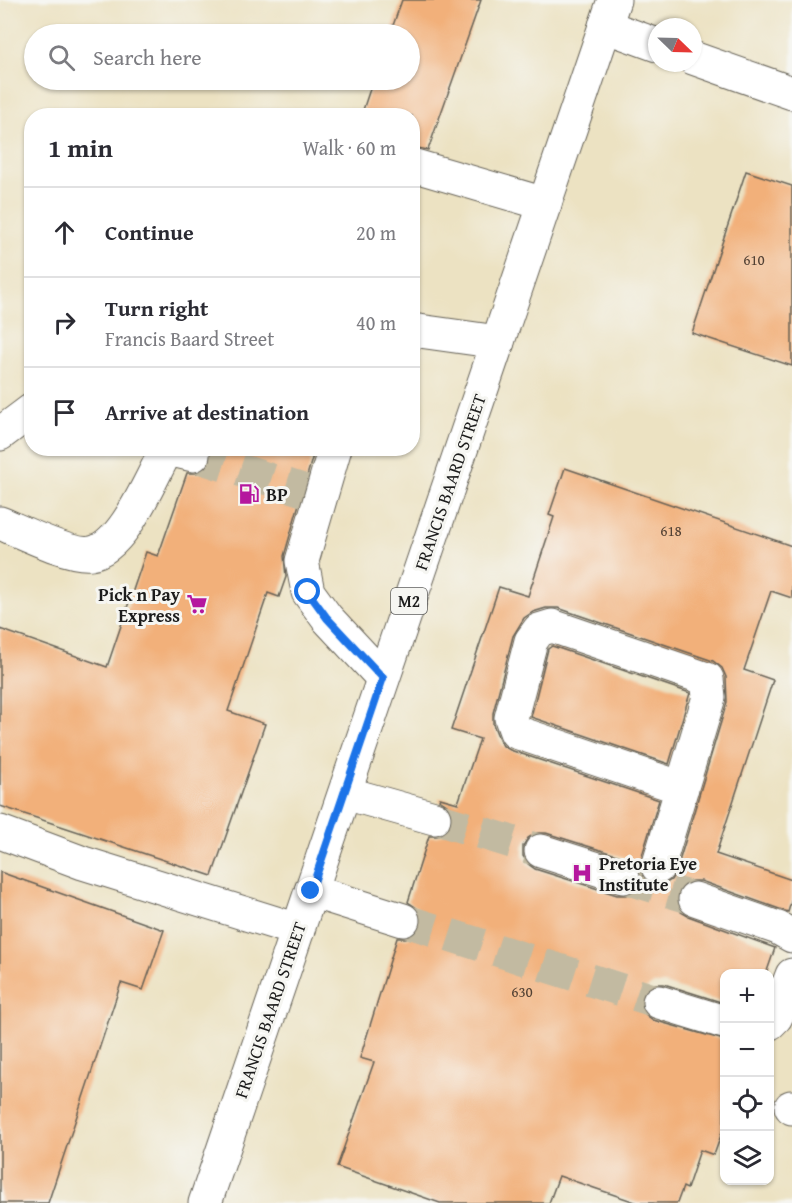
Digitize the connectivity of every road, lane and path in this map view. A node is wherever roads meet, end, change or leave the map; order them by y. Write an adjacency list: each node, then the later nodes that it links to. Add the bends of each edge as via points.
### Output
1 (610, 13): 2 (main road); 6 (main road, FRANCIS BAARD STREET / M2)
2 (648, 39)
3 (702, 61): 4 (main road)
4 (792, 93)
5 (420, 167): 6 (main road)
6 (545, 204): 8 (main road, FRANCIS BAARD STREET / M2)
7 (420, 331): 8 (main road)
8 (498, 342): 14 (main road, FRANCIS BAARD STREET / M2)
9 (24, 417): 10 (main road)
10 (0, 434)
11 (173, 456): 13 (main road, via 123,530 106,548 89,554 65,549)
12 (332, 456): 14 (main road, via 302,561 308,592)
13 (0, 523)
14 (383, 678): 16 (main road, FRANCIS BAARD STREET / M2)
15 (682, 788): 15 (main road, via 709,697 707,679 552,626 539,630 531,641 511,718 516,732); 20 (main road)
16 (345, 793): 17 (main road); 22 (main road, FRANCIS BAARD STREET / M2)
17 (434, 818)
18 (0, 832): 25 (main road)
19 (541, 851): 21 (main road)
20 (658, 867)
21 (623, 876)
22 (311, 891): 24 (main road); 25 (main road, FRANCIS BAARD STREET / M2)
23 (695, 898): 26 (main road)
24 (403, 920)
25 (298, 930): 31 (main road, FRANCIS BAARD STREET / M2)
26 (792, 936)
27 (792, 975): 29 (main road)
28 (659, 1002): 30 (main road)
29 (774, 1019)
30 (720, 1021)
31 (205, 1203)

